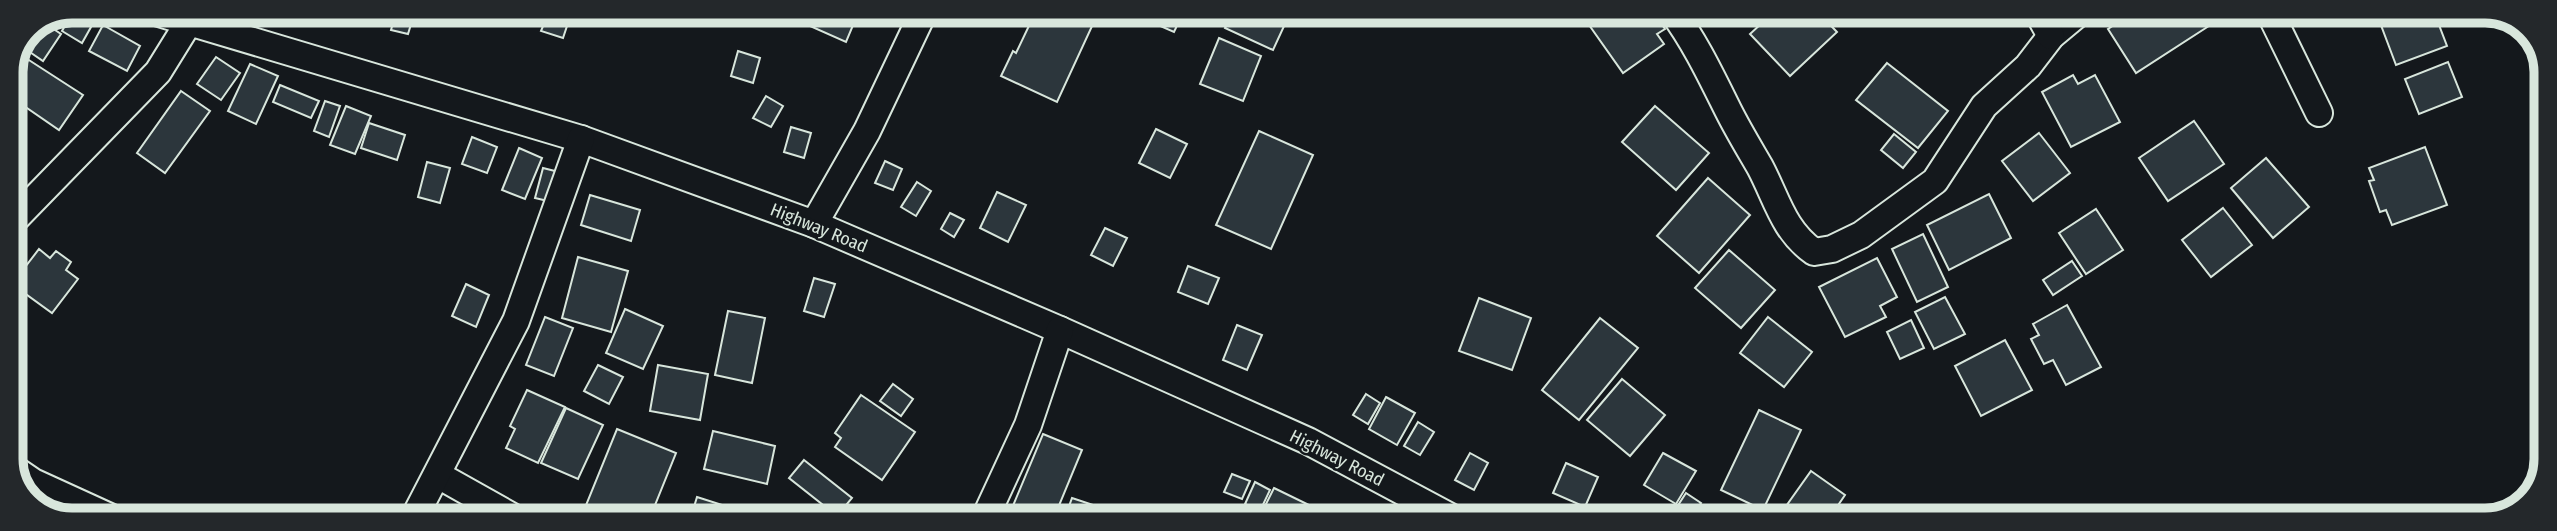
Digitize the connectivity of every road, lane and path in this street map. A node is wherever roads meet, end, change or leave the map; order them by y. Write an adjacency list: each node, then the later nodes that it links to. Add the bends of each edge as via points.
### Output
1 (187, 23): 11 (street, via 158,72)
2 (213, 23): 10 (street, Highway Road)
3 (918, 23): 12 (street, via 867,131)
4 (1680, 23): 8 (street, via 1706,63 1780,212 1798,241 1814,252 1861,235 1935,181 1984,106 2028,66)
5 (2044, 23): 8 (street)
6 (2067, 23): 8 (street)
7 (2274, 23): 9 (street)
8 (2051, 36)
9 (2319, 113)
10 (581, 139): 12 (street, Highway Road); 14 (street, via 516,321)
11 (23, 211)
12 (814, 224): 13 (street, Highway Road)
13 (1060, 330): 19 (street, via 1028,425); 20 (street, Highway Road, via 1308,442)
14 (438, 475): 17 (street); 18 (street)
15 (26, 477): 16 (street)
16 (90, 508)
17 (420, 508)
18 (497, 508)
19 (990, 508)
20 (1432, 508)

